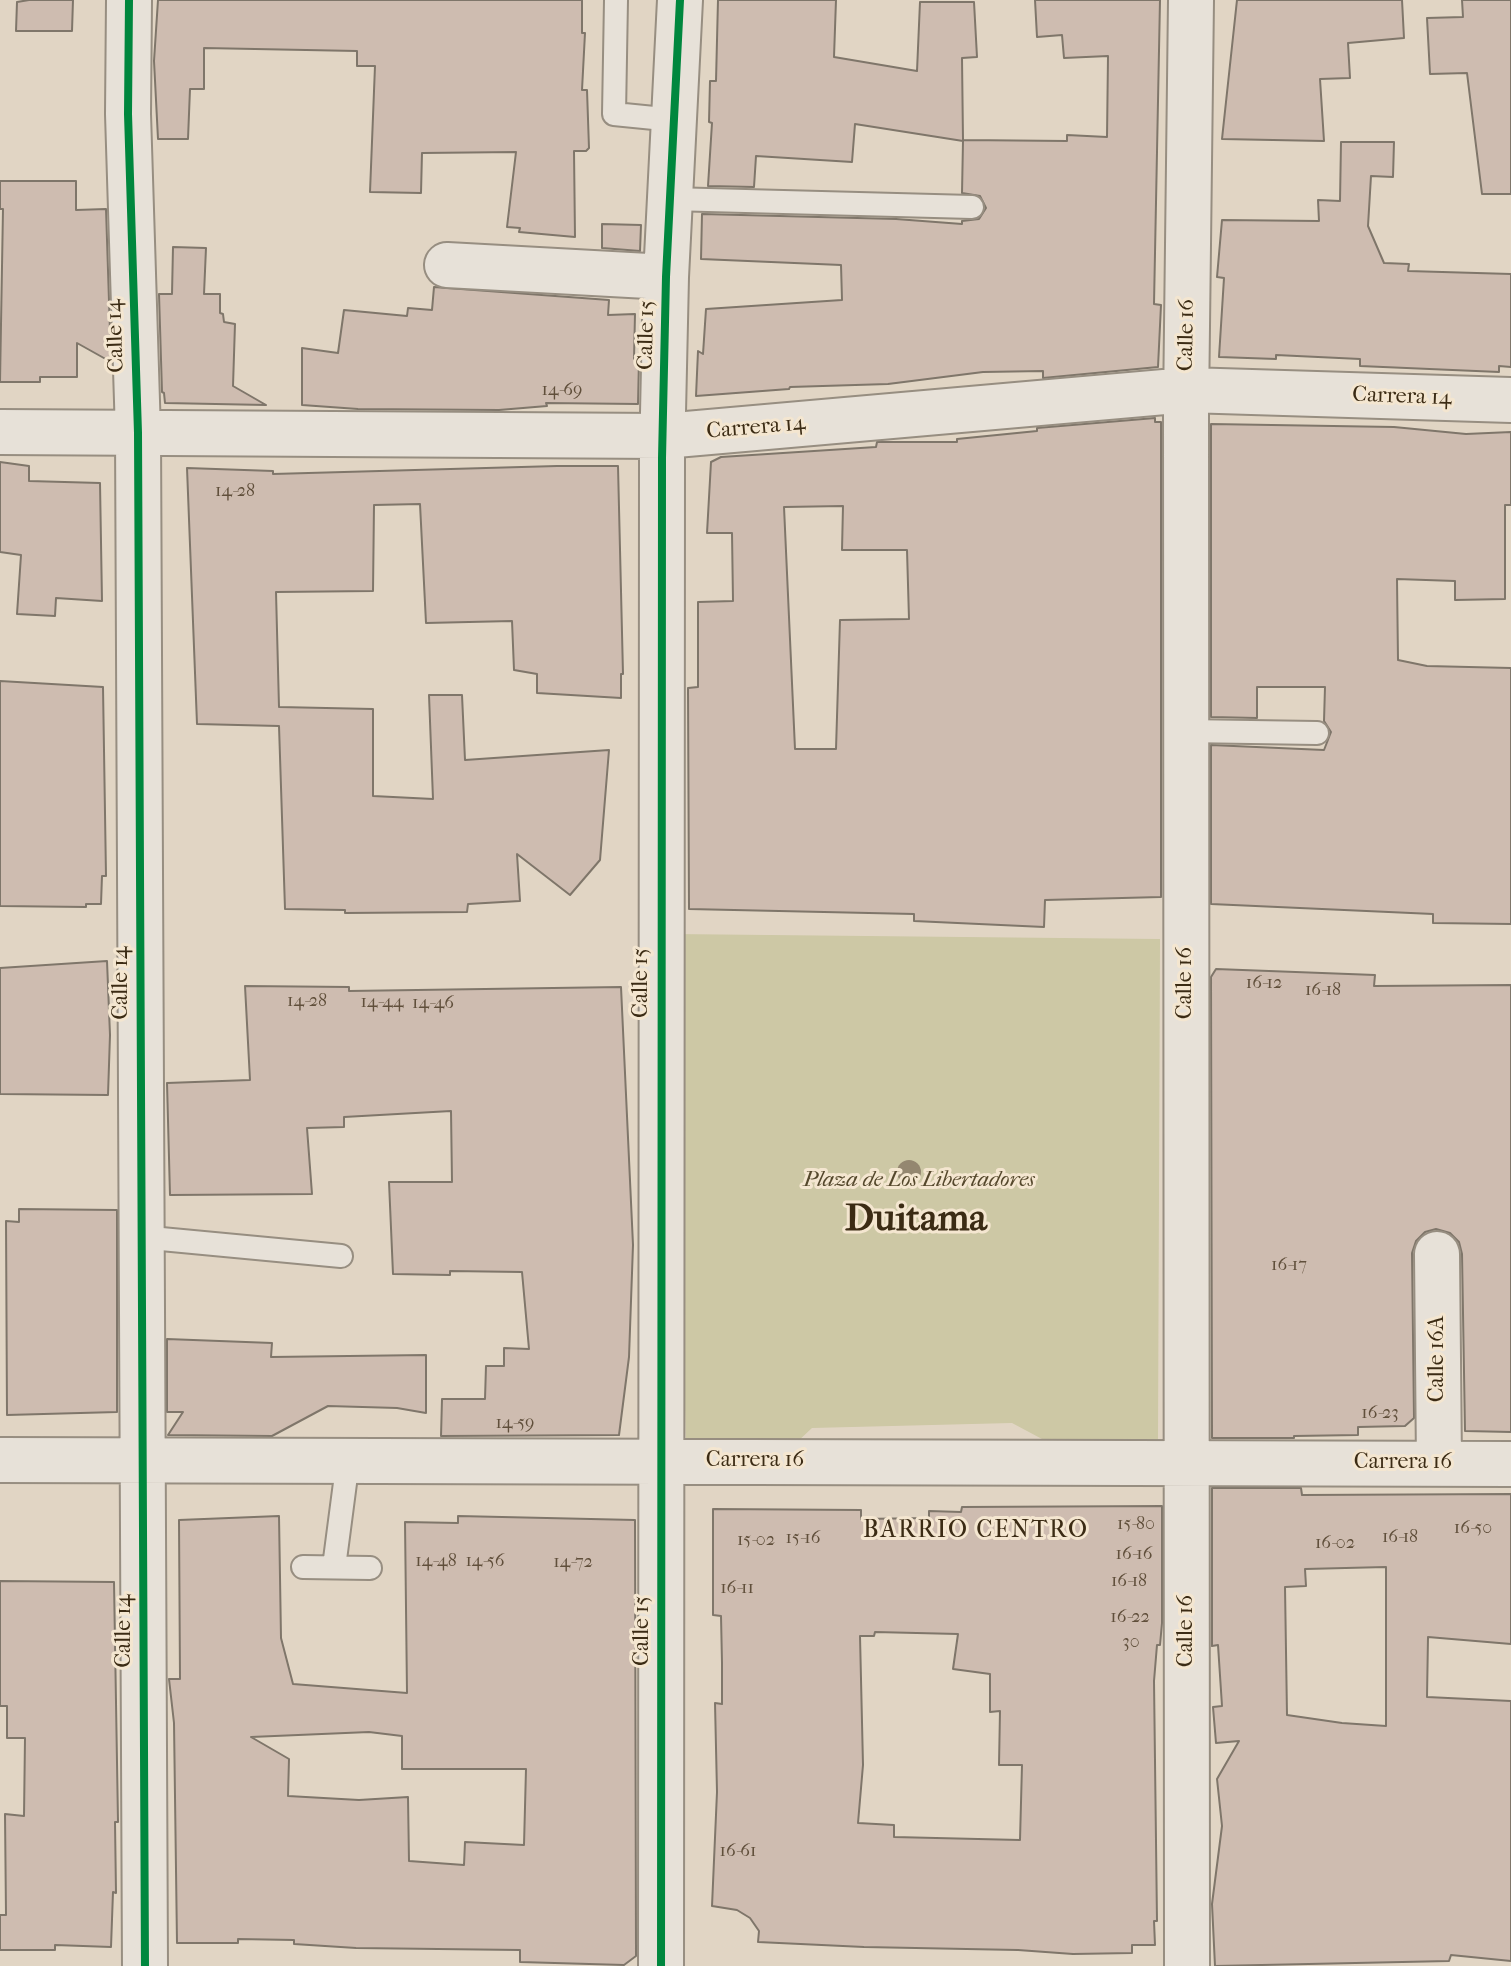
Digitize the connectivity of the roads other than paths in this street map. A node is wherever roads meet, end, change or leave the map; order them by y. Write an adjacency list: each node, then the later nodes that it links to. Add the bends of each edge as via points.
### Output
1 (129, 0): 13 (street, Calle 14)
2 (616, 0): 5 (lane, via 614,114)
3 (680, 0): 5 (street, Calle 15)
4 (1191, 0): 10 (street, Calle 16)
5 (674, 120): 6 (street, Calle 15)
6 (670, 199): 7 (lane); 9 (street, Calle 15)
7 (972, 207)
8 (447, 265): 9 (street)
9 (666, 277): 14 (street, Calle 15)
10 (1187, 390): 11 (street, Carrera 14); 14 (street, Carrera 14); 15 (street, Calle 16)
11 (1511, 400)
12 (0, 432): 13 (street, Carrera 14)
13 (138, 433): 14 (street, Carrera 14); 17 (street, Calle 14)
14 (664, 436): 23 (street, Calle 15)
15 (1185, 731): 16 (lane); 24 (street, Calle 16)
16 (1317, 733)
17 (140, 1237): 19 (lane); 22 (street, Calle 14)
18 (1437, 1254): 25 (street, Calle 16A)
19 (341, 1256)
20 (0, 1460): 22 (street, Carrera 16)
21 (348, 1460): 22 (street, Carrera 16); 23 (street, Carrera 16); 28 (lane)
22 (142, 1461): 30 (street, Calle 14)
23 (661, 1461): 24 (street, Carrera 16); 31 (street, Calle 15)
24 (1187, 1462): 25 (street, Carrera 16); 32 (street, Calle 16)
25 (1439, 1464): 26 (street, Carrera 16)
26 (1511, 1464)
27 (303, 1567): 28 (lane)
28 (334, 1567): 29 (lane)
29 (370, 1568)
30 (145, 1966)
31 (661, 1966)
32 (1187, 1966)

